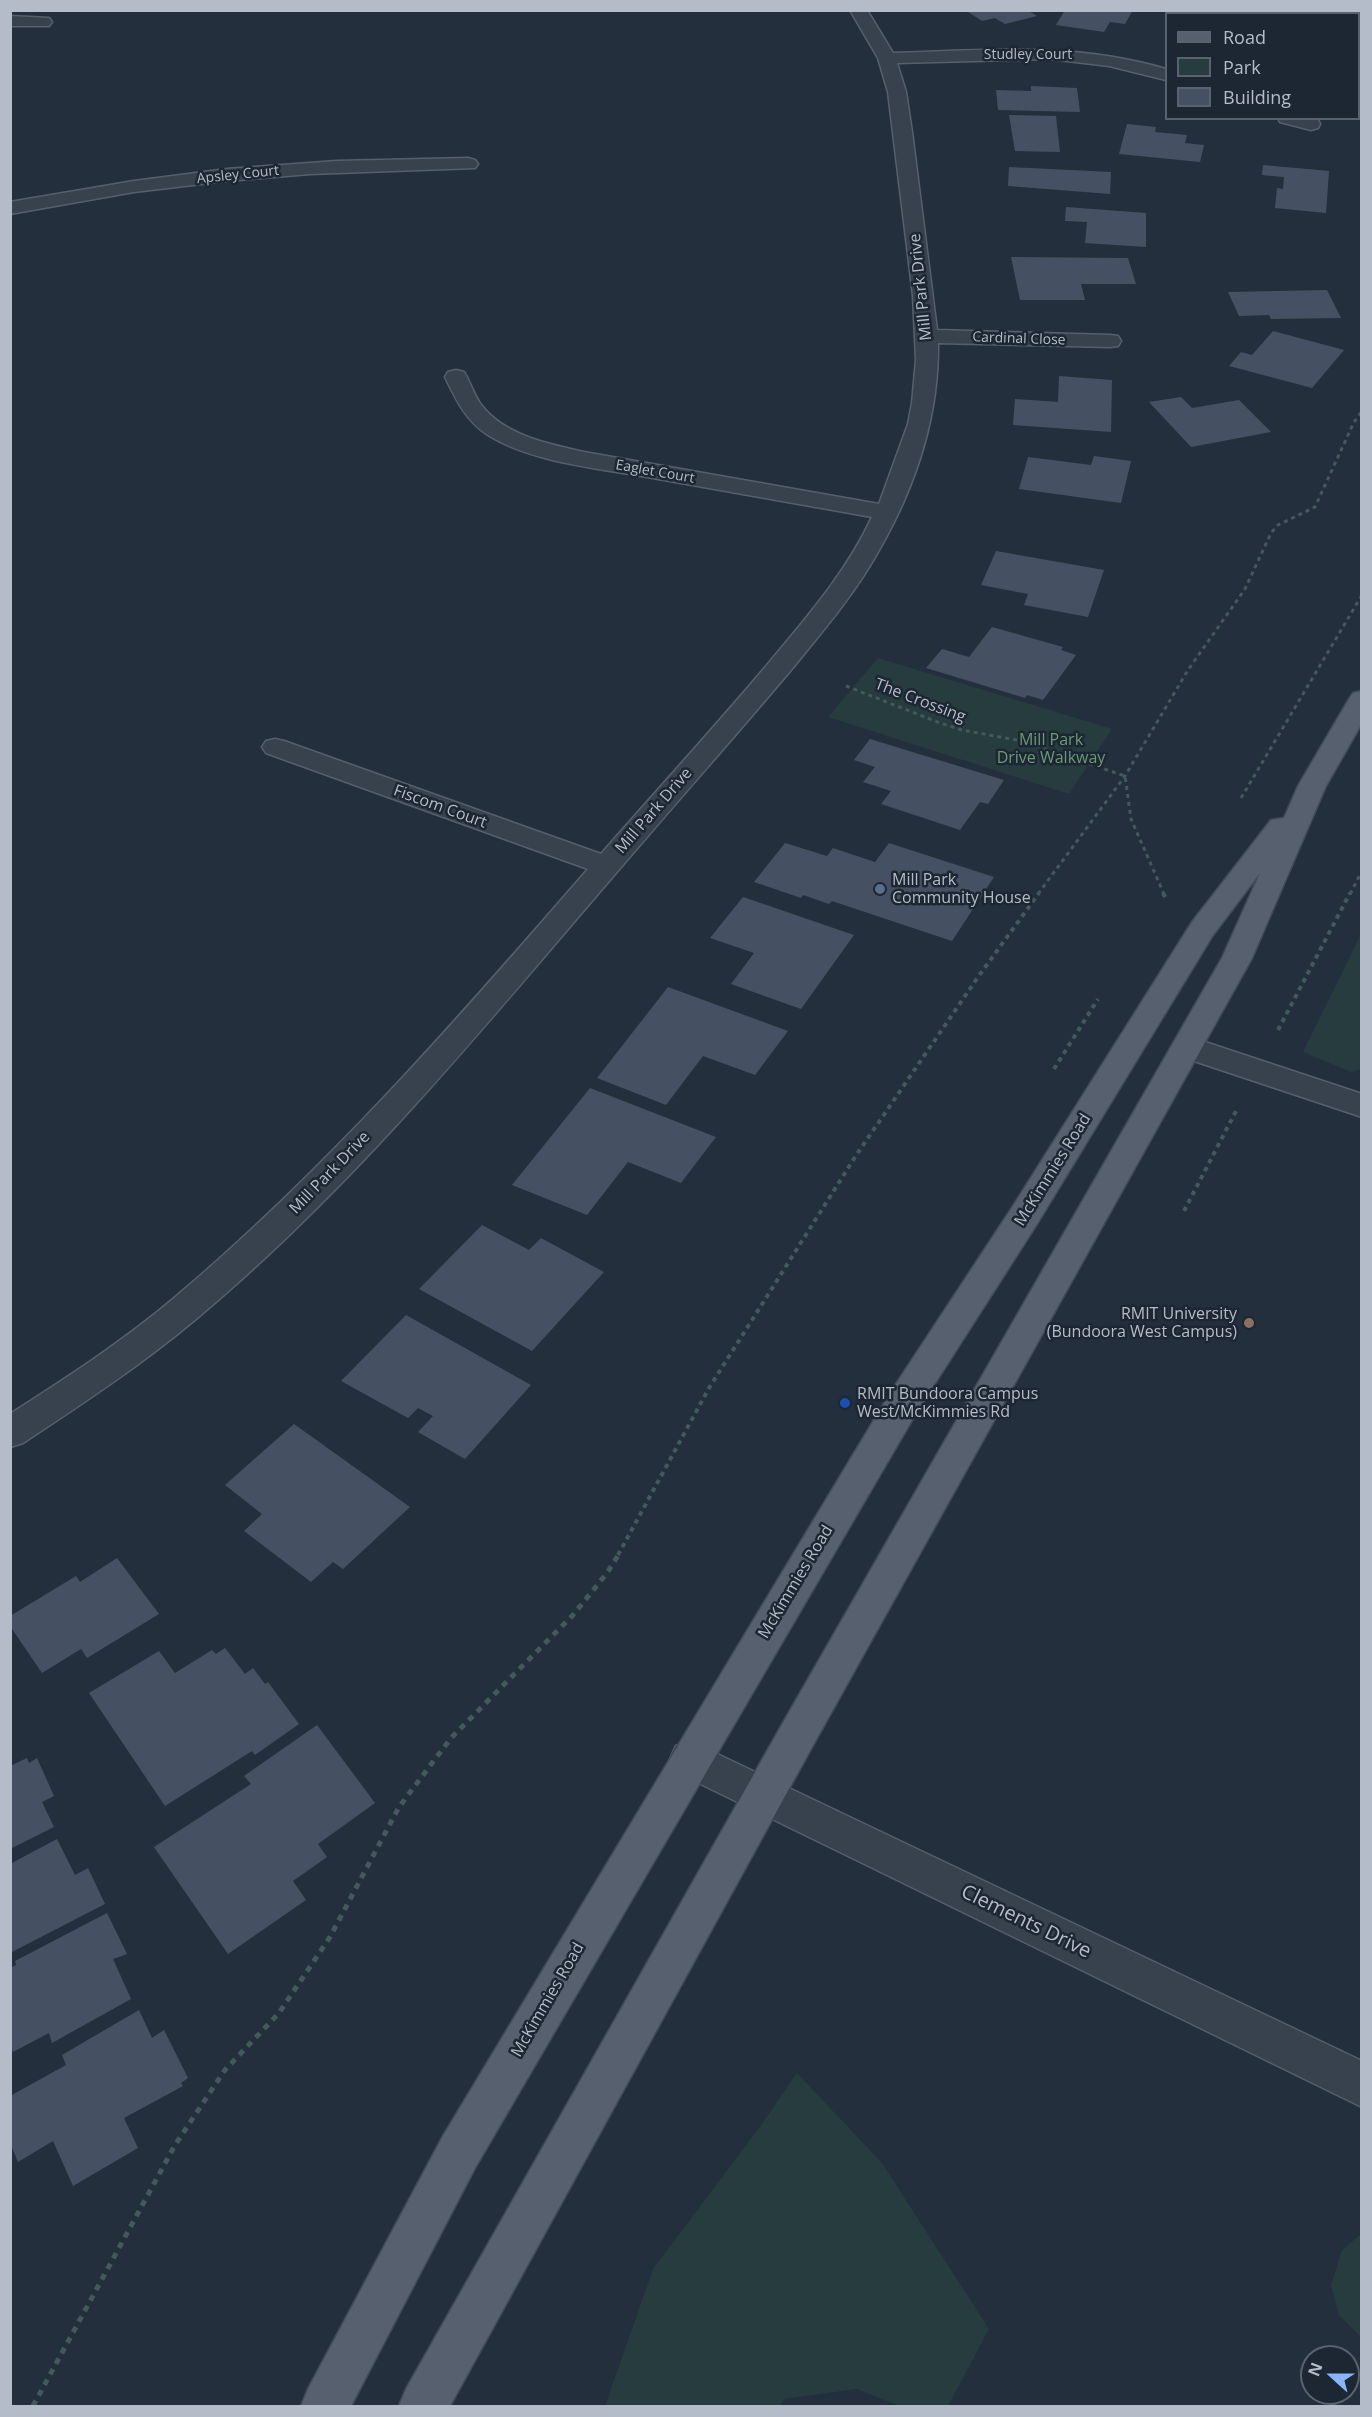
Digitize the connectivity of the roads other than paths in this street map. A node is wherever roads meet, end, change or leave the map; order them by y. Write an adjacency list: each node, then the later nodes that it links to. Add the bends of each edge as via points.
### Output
1 (858, 10): 4 (street, Mill Park Drive)
2 (10, 21): 3 (street)
3 (43, 22)
4 (887, 58): 5 (street, Studley Court, via 1068,55 1111,60); 10 (street, Mill Park Drive, via 897,92)
5 (1165, 74)
6 (1295, 120): 7 (street)
7 (1311, 124)
8 (468, 164): 9 (street, Apsley Court, via 259,172 139,186)
9 (10, 208)
10 (928, 336): 11 (street, Cardinal Close); 13 (street, Mill Park Drive, via 920,418 908,459)
11 (1110, 341)
12 (456, 377): 13 (street, Eaglet Court, via 472,409 487,424 543,448 584,459)
13 (885, 512): 17 (street, Mill Park Drive, via 866,553 834,600)
14 (1362, 699): 16 (main road, McKimmies Road)
15 (275, 747): 17 (street, Fiscom Court)
16 (1312, 786): 18 (main road, McKimmies Road, via 1237,958); 21 (main road, McKimmies Road, via 1202,928 1025,1215 905,1400)
17 (606, 866): 20 (street, Mill Park Drive, via 353,1151 258,1246 149,1338 45,1413)
18 (1187, 1047): 19 (street); 22 (main road, McKimmies Road)
19 (1362, 1106)
20 (10, 1433)
21 (690, 1759): 22 (street, Clements Drive); 24 (main road, McKimmies Road, via 459,2152)
22 (765, 1795): 23 (street, Clements Drive); 25 (main road, McKimmies Road)
23 (1362, 2085)
24 (325, 2406)
25 (423, 2406)

